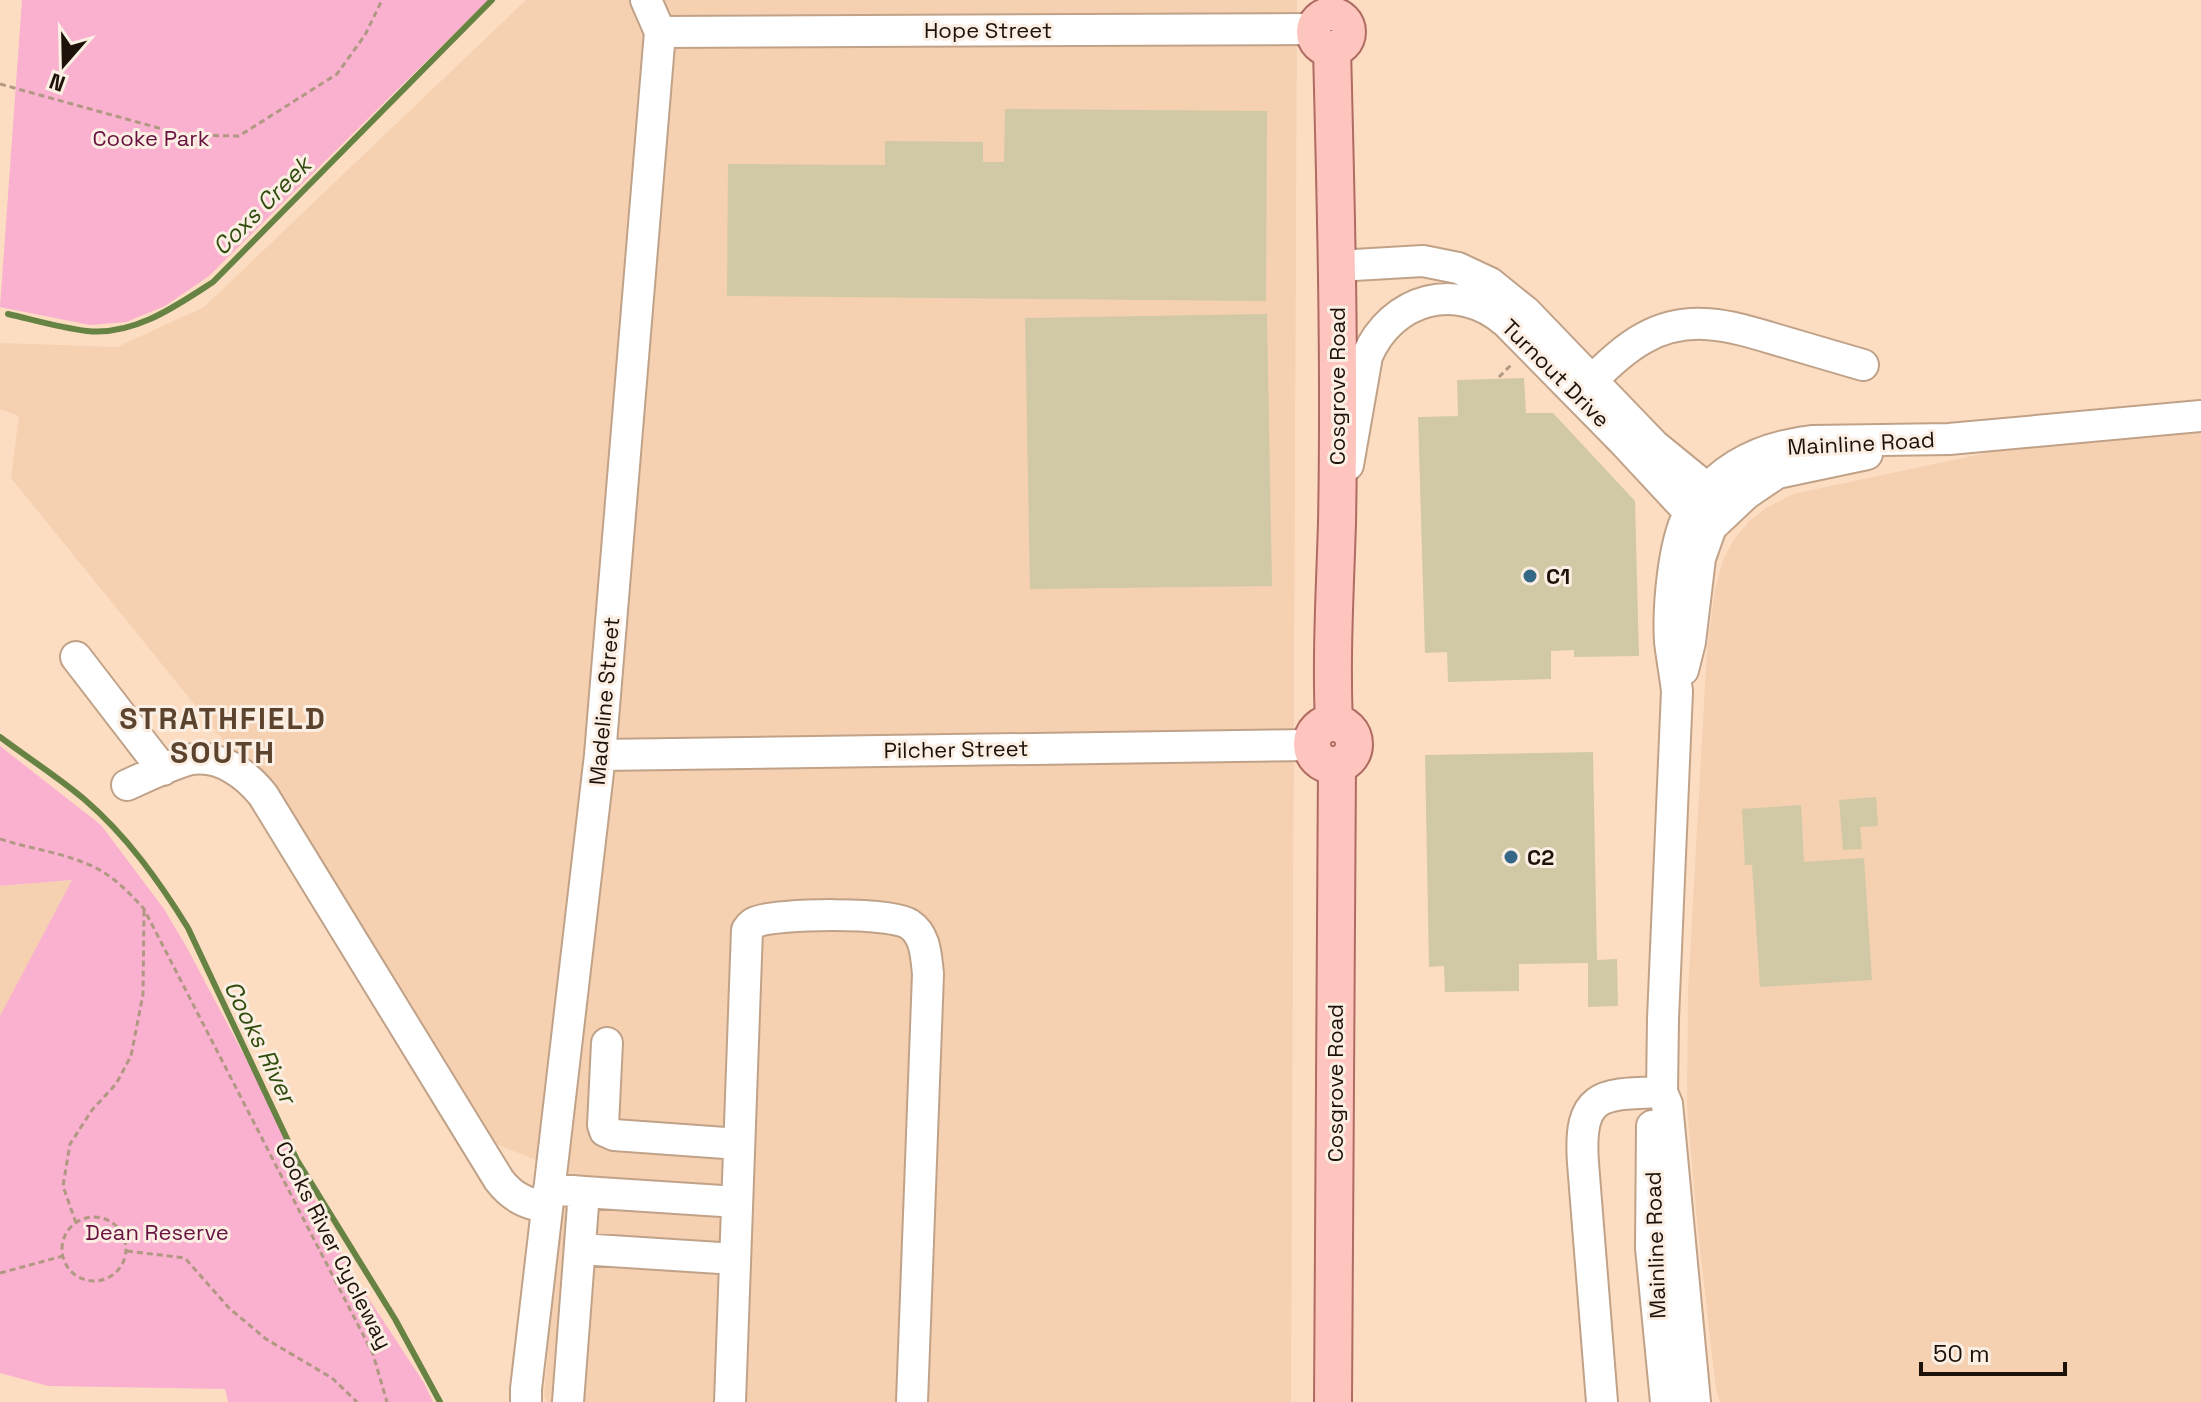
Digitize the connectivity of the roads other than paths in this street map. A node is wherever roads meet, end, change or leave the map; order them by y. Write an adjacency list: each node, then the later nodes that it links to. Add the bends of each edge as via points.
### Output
1 (646, 0): 3 (street, Madeline Street)
2 (1327, 23): 3 (street, Hope Street); 4 (main road, Cosgrove Road)
3 (660, 32): 12 (street, Madeline Street)
4 (1337, 266): 6 (street, Turnout Drive, via 1423,261 1476,275 1507,294); 9 (main road, Cosgrove Road)
5 (1863, 365): 6 (street, via 1727,325 1688,323 1632,345)
6 (1585, 387): 8 (street, Turnout Drive, via 1654,445); 9 (street, Turnout Drive, via 1482,306 1437,300 1407,309 1383,328 1367,356)
7 (2201, 416): 8 (street, Mainline Road, via 1949,439 1795,443 1747,458 1718,479)
8 (1709, 509): 16 (street, Mainline Road, via 1690,642 1677,691)
9 (1337, 524): 11 (main road, Cosgrove Road)
10 (76, 657): 13 (street)
11 (1328, 744): 12 (street, Pilcher Street); 27 (main road, Cosgrove Road)
12 (600, 755): 19 (street, Madeline Street)
13 (163, 770): 14 (street); 19 (street, via 192,759 210,760 251,779 499,1180 529,1204)
14 (127, 785)
15 (607, 1043): 17 (street, via 605,1131)
16 (1662, 1092): 28 (street, via 1608,1096 1591,1109 1584,1125); 29 (street, Mainline Road, via 1652,1106 1651,1248); 30 (street, Mainline Road)
17 (739, 1144): 20 (street); 26 (street, via 747,930 755,922 784,915 908,922 921,937 928,974)
18 (584, 1192): 19 (street); 20 (street); 21 (street)
19 (548, 1198): 23 (street, Madeline Street)
20 (737, 1202): 22 (street)
21 (580, 1249): 22 (street); 24 (street)
22 (735, 1259): 25 (street)
23 (526, 1402)
24 (568, 1402)
25 (730, 1402)
26 (912, 1402)
27 (1333, 1402)
28 (1602, 1402)
29 (1666, 1402)
30 (1695, 1402)

